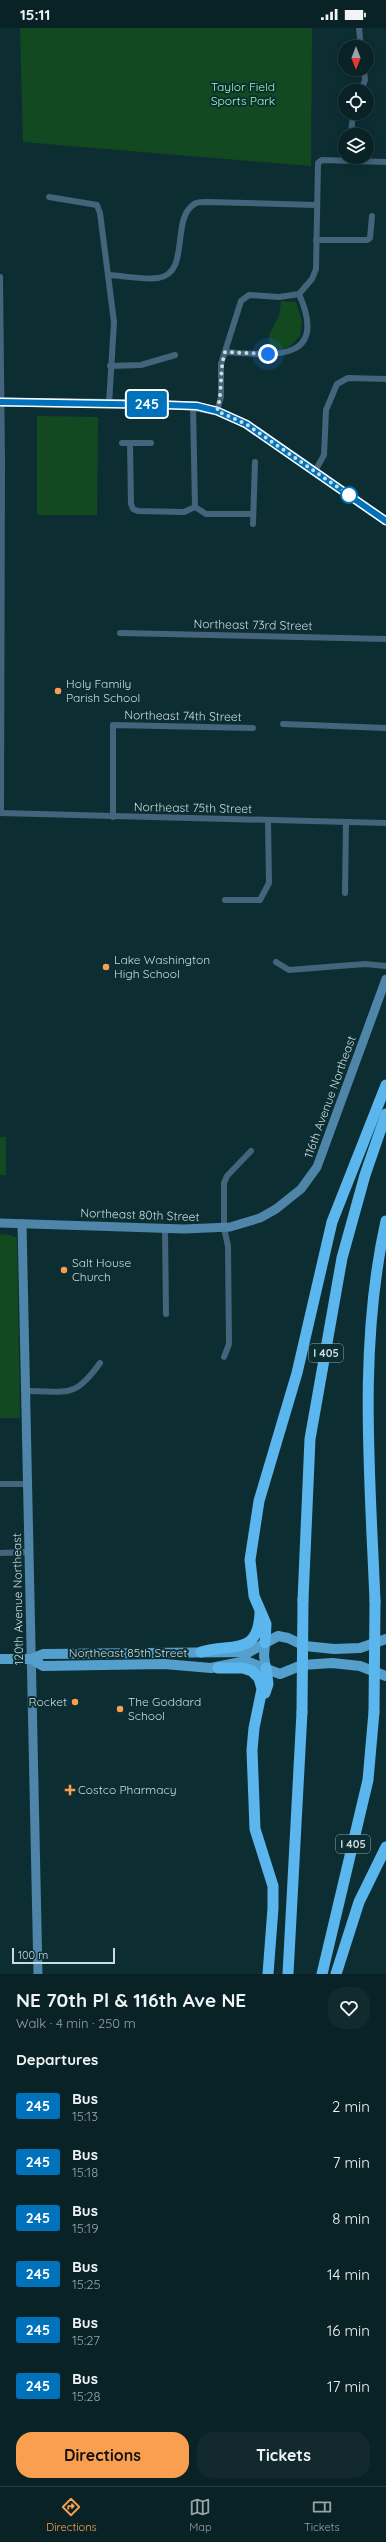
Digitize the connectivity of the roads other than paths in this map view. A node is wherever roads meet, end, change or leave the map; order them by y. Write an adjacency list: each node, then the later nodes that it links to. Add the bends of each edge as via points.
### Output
1 (359, 28): 2 (street)
2 (360, 40)
3 (338, 159): 7 (street, via 318,162)
4 (374, 160): 5 (street)
5 (386, 162)
6 (48, 197): 10 (street, via 97,205)
7 (316, 205): 9 (street); 10 (street, via 196,203 188,211 183,222 175,266 169,273 159,278)
8 (372, 216): 9 (street, via 368,240)
9 (316, 240): 12 (street, via 316,269 312,279)
10 (109, 275): 15 (street, via 114,322)
11 (0, 277): 17 (street)
12 (299, 294): 13 (street, via 279,297 249,295 241,301); 13 (street, via 307,324 302,343 294,350 278,355)
13 (225, 352): 20 (street, via 221,364 221,396)
14 (175, 355): 15 (street, via 141,365)
15 (110, 366): 18 (street)
16 (386, 379): 25 (street, via 346,379 337,384 326,414 324,455)
17 (1, 402): 18 (street); 30 (street)
18 (109, 404): 19 (street)
19 (193, 406): 20 (street); 26 (street)
20 (217, 411): 25 (street, via 246,424)
21 (122, 443): 22 (street)
22 (130, 443): 23 (street); 26 (street, via 133,509 184,512)
23 (151, 443)
24 (255, 462): 27 (street)
25 (315, 471): 28 (street)
26 (195, 507): 27 (street, via 206,514)
27 (253, 514): 29 (street)
28 (384, 518)
29 (253, 524)
30 (1, 605): 36 (street)
31 (120, 633): 32 (street, Northeast 73rd Street)
32 (386, 639)
33 (283, 724): 35 (street)
34 (253, 728): 37 (street, Northeast 74th Street, via 114,725)
35 (386, 728)
36 (1, 813): 37 (street, Northeast 75th Street)
37 (114, 817): 38 (street, Northeast 75th Street)
38 (268, 820): 39 (street, Northeast 75th Street); 42 (street, via 269,883 260,900)
39 (346, 822): 40 (street, Northeast 75th Street); 41 (street)
40 (386, 823)
41 (345, 893)
42 (225, 900)
43 (276, 962): 44 (street, via 288,970 365,964)
44 (386, 966)
45 (386, 979): 49 (street, 116th Avenue Northeast, via 317,1168 301,1189)
46 (386, 1085): 63 (highway, via 332,1222 297,1373 265,1476 250,1560 252,1584)
47 (386, 1114): 76 (highway, I 405, bridge, via 365,1175 342,1258 310,1440 303,1600 302,1712)
48 (251, 1151): 53 (street, via 227,1176 224,1183)
49 (276, 1209): 53 (street, Northeast 80th Street, via 248,1223)
50 (386, 1221): 77 (highway, I 405, bridge, via 378,1257 368,1392 375,1601 374,1712 368,1780)
51 (0, 1223): 52 (street, Northeast 80th Street)
52 (22, 1224): 54 (street, Northeast 80th Street); 58 (street, 120th Avenue Northeast)
53 (224, 1228): 54 (street, Northeast 80th Street); 56 (street, via 228,1246 229,1344)
54 (165, 1229): 55 (street)
55 (166, 1314)
56 (224, 1357)
57 (100, 1364): 58 (street, via 87,1382 77,1389 65,1392)
58 (25, 1391): 60 (street, 120th Avenue Northeast)
59 (0, 1484): 60 (street)
60 (27, 1484): 61 (street, 120th Avenue Northeast)
61 (29, 1552): 62 (street); 68 (street, 120th Avenue Northeast)
62 (0, 1553)
63 (260, 1611): 65 (highway, via 266,1624); 66 (highway, via 259,1629 249,1643)
64 (386, 1639): 65 (main road, Northeast 85th Street, via 348,1649 305,1646 282,1636 273,1637)
65 (265, 1643): 66 (main road, Northeast 85th Street, via 249,1652); 70 (main road)
66 (202, 1652): 68 (main road, Northeast 85th Street, via 43,1654)
67 (0, 1659): 68 (main road, Northeast 85th Street)
68 (31, 1659): 69 (main road, Northeast 85th Street, via 43,1666 164,1664); 74 (street, 120th Avenue Northeast)
69 (218, 1668): 70 (main road, Northeast 85th Street, via 246,1661); 72 (highway, via 243,1668 252,1671 261,1684)
70 (266, 1668): 71 (main road, Northeast 85th Street, via 280,1674 310,1664 348,1663); 72 (highway, via 268,1684)
71 (386, 1676)
72 (262, 1698): 75 (highway, via 254,1728 252,1750 256,1828 272,1886)
73 (386, 1847): 78 (highway, via 359,1902)
74 (38, 1974)
75 (268, 1974)
76 (288, 1974)
77 (322, 1974)
78 (336, 1974)

